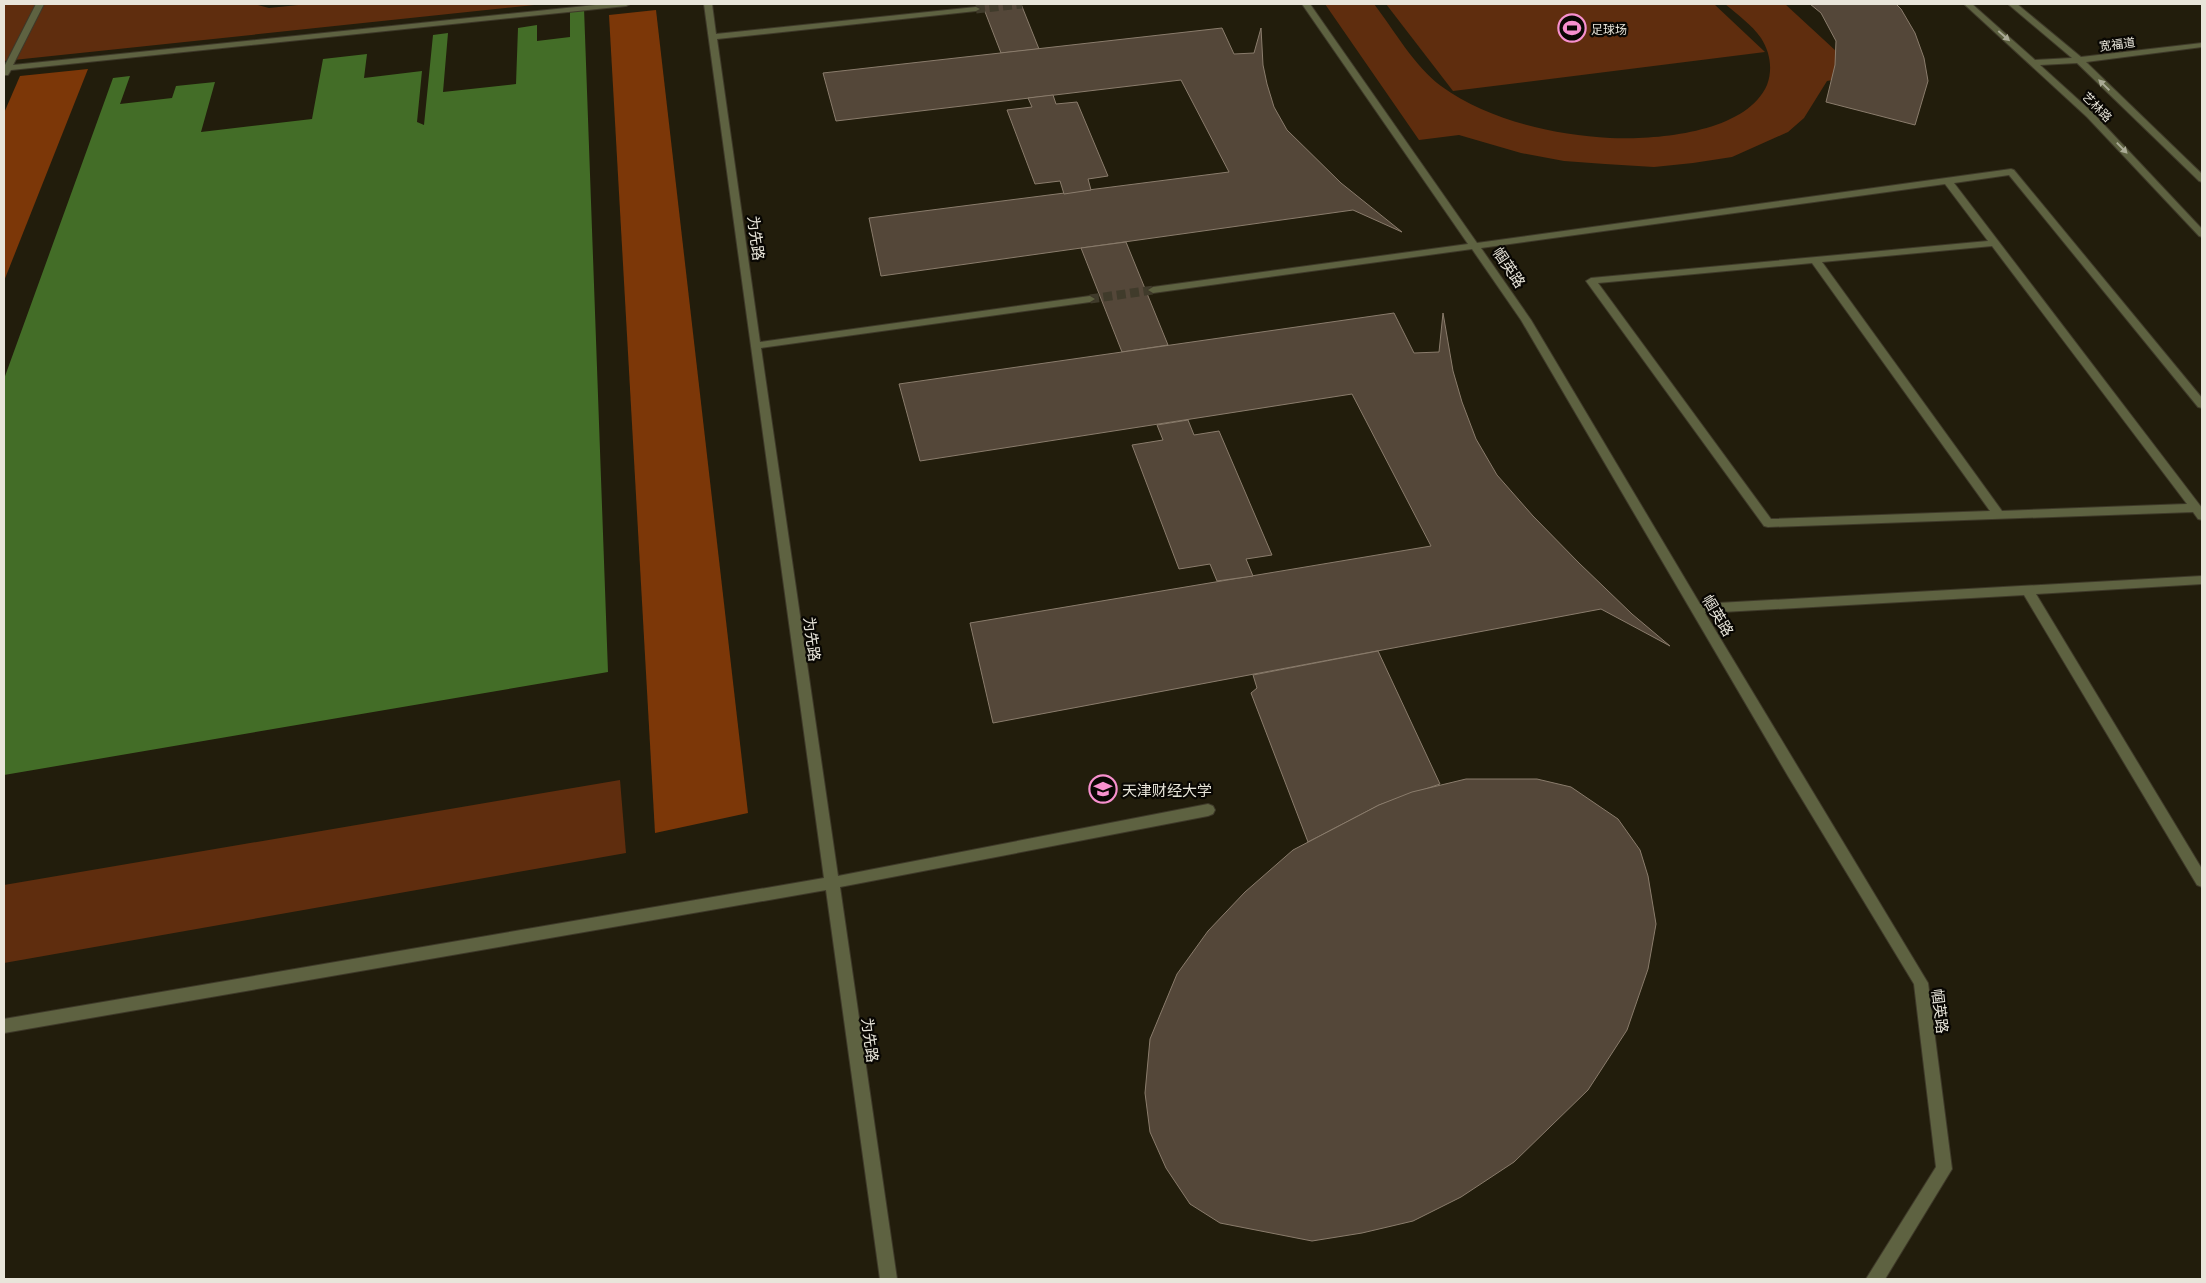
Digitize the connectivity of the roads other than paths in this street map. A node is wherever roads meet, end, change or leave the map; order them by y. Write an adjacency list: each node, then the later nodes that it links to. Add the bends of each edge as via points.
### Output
1 (40, 4): 12 (street)
2 (626, 4): 12 (street)
3 (708, 4): 8 (street, 为先路)
4 (1306, 4): 17 (street, 帼英路)
5 (1968, 4): 11 (street, 艺林路, one-way to 11)
6 (2012, 4): 10 (street, 艺林路)
7 (976, 9): 8 (street)
8 (714, 37): 21 (street, 为先路)
9 (2202, 45): 10 (street, 宽福道)
10 (2079, 60): 11 (street, 宽福道); 13 (street, 艺林路, one-way to 10)
11 (2035, 63): 15 (street, 艺林路, one-way to 15, via 2097,122)
12 (6, 72)
13 (2202, 179)
14 (1948, 180): 16 (street); 17 (street); 22 (street, via 2011,172)
15 (2202, 234)
16 (1994, 243): 18 (street); 23 (street)
17 (1475, 245): 19 (street); 27 (street, 帼英路, via 1526,320)
18 (1815, 260): 24 (street); 24 (street, via 1591,281 1768,523)
19 (1153, 290)
20 (1090, 299): 21 (street)
21 (755, 346): 30 (street, 为先路)
22 (2202, 405)
23 (2199, 512): 24 (street)
24 (1999, 515)
25 (2202, 580): 26 (street)
26 (2027, 590): 27 (street); 29 (street)
27 (1697, 609): 33 (street, 帼英路, via 1921,983 1944,1169)
28 (1208, 810): 30 (street)
29 (2202, 881)
30 (831, 883): 31 (street); 32 (street, 为先路)
31 (4, 1026)
32 (889, 1279)
33 (1875, 1279)

